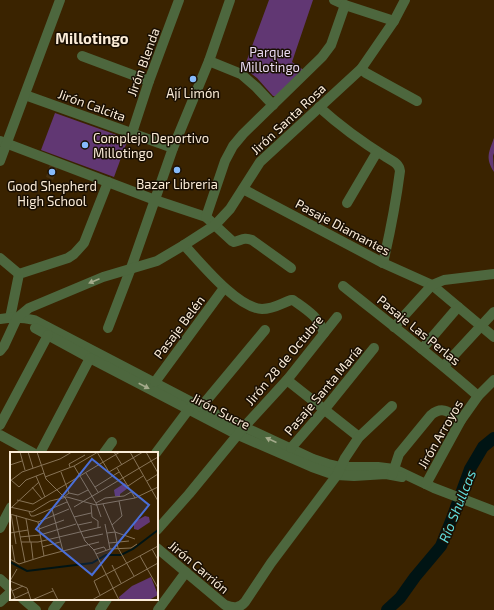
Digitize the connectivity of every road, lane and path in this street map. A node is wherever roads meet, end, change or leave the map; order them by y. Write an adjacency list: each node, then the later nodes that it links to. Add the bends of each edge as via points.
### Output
1 (60, 0): 12 (street)
2 (179, 0): 11 (street, Jirón Blenda)
3 (230, 0): 9 (street)
4 (334, 0): 6 (street)
5 (405, 0): 7 (street, Jirón Santa Rosa)
6 (345, 5): 7 (street); 14 (street, via 331,45)
7 (394, 20): 10 (street, Jirón Santa Rosa)
8 (82, 56): 11 (street)
9 (208, 61): 14 (street, via 241,74); 18 (street)
10 (361, 69): 13 (street); 15 (street, Jirón Santa Rosa)
11 (149, 81): 16 (street, Jirón Blenda)
12 (25, 95): 16 (street, Jirón Calcita); 17 (street)
13 (417, 101)
14 (273, 106): 25 (street, via 232,146)
15 (319, 107): 19 (street, via 349,133); 22 (street, Jirón Santa Rosa, via 260,162)
16 (132, 133): 18 (street, Jirón Calcita)
17 (3, 142): 20 (street); 21 (street)
18 (173, 148): 23 (street)
19 (377, 152): 24 (street); 29 (street, via 400,168)
20 (0, 161)
21 (108, 182): 23 (street); 32 (street, via 84,243 79,249 68,258)
22 (243, 189): 26 (street, Jirón Santa Rosa); 29 (street, Pasaje Diamantes)
23 (155, 200): 25 (street); 30 (street)
24 (347, 202)
25 (206, 217): 26 (street)
26 (216, 226): 27 (street, Jirón Santa Rosa); 31 (street, via 234,242 245,238 252,240)
27 (184, 245): 30 (street, Jirón Santa Rosa, via 157,261); 36 (street)
28 (0, 258): 32 (street)
29 (383, 263): 34 (street, Pasaje Diamantes)
30 (131, 268): 40 (street, Jirón Santa Rosa, one-way to 40, via 103,277); 43 (street)
31 (291, 268)
32 (20, 274): 40 (street)
33 (494, 274): 34 (street, via 444,280)
34 (432, 285): 37 (street, Pasaje Diamantes); 42 (street)
35 (343, 286): 42 (street, Pasaje Las Perlas)
36 (224, 288): 45 (street, via 247,304 260,309 275,308 294,300 316,318); 55 (street, Pasaje Belén)
37 (458, 307): 41 (street, Pasaje Diamantes); 49 (street)
38 (494, 312): 41 (street)
39 (337, 317): 45 (street, Jirón 28 de Octubre)
40 (9, 318): 46 (street, Jirón Sucre); 50 (street, Jirón Santa Rosa, via 4,346); 55 (street, Jirón Sucre, via 34,320)
41 (480, 326): 47 (street, Pasaje Diamantes); 52 (street)
42 (394, 327): 49 (street, Pasaje Las Perlas)
43 (108, 328)
44 (265, 330): 58 (street)
45 (324, 333): 53 (street, Jirón 28 de Octubre)
46 (48, 335): 51 (street, Jirón Sucre); 62 (street)
47 (494, 337)
48 (374, 348): 60 (street, Pasaje Santa María)
49 (422, 349): 52 (street, Pasaje Las Perlas)
50 (0, 351)
51 (90, 358): 59 (street, Jirón Sucre, one-way to 59); 69 (street)
52 (444, 366): 56 (street, Pasaje Las Perlas)
53 (287, 380): 60 (street); 63 (street, Jirón 28 de Octubre)
54 (494, 380): 56 (street, Jirón Arroyos)
55 (155, 382): 58 (street, Jirón Sucre)
56 (478, 396): 61 (street, Jirón Arroyos)
57 (392, 406): 65 (street)
58 (201, 407): 63 (street, Jirón Sucre)
59 (188, 409): 63 (street, Jirón Sucre); 71 (street)
60 (324, 410): 65 (street); 67 (street, Pasaje Santa María)
61 (461, 420): 73 (street, via 444,410 435,411 399,454); 74 (street, Jirón Arroyos)
62 (0, 425)
63 (241, 431): 67 (street, Jirón Sucre, one-way to 63); 72 (street, Jirón Sucre, via 329,474); 78 (street, Jirón 28 de Octubre)
64 (0, 435): 68 (street)
65 (359, 438): 72 (street)
66 (112, 442): 70 (street)
67 (291, 448): 72 (street, Jirón Sucre)
68 (31, 452)
69 (41, 452)
70 (105, 452)
71 (157, 452)
72 (339, 471): 73 (street, Jirón Sucre, via 387,467); 88 (street, via 245,602)
73 (393, 472): 74 (street, Jirón Sucre)
74 (430, 486): 76 (street, Jirón Sucre)
75 (10, 509): 77 (street)
76 (494, 511)
77 (0, 528)
78 (158, 529)
79 (158, 549): 80 (street, Jirón Carrión)
80 (186, 572): 88 (street, Jirón Carrión, via 224,605); 92 (street)
81 (0, 580): 82 (street)
82 (10, 589)
83 (10, 591): 87 (street)
84 (24, 600): 89 (street)
85 (60, 600): 90 (street)
86 (106, 600): 91 (street)
87 (0, 602)
88 (237, 609)
89 (36, 610)
90 (53, 610)
91 (100, 610)
92 (158, 610)

